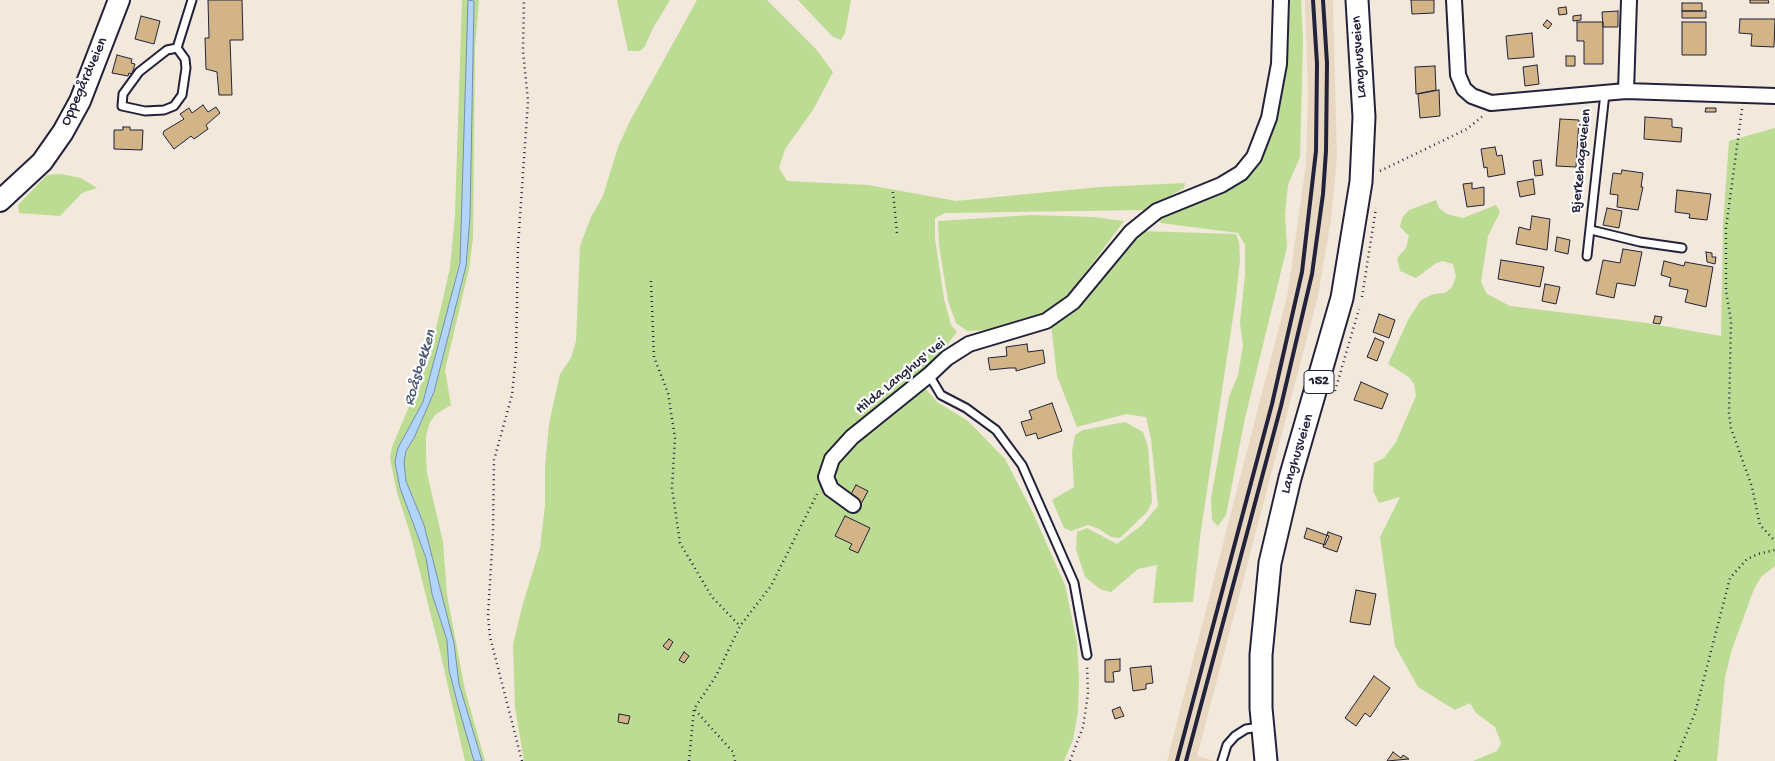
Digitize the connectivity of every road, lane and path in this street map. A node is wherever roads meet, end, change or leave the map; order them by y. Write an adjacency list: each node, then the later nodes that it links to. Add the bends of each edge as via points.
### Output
1 (119, 0): 16 (main road, Oppegårdveien, via 80,101 63,132 42,162)
2 (192, 0): 8 (lane)
3 (524, 0): 31 (path, via 523,51 528,102 518,246 516,355 512,395 494,460 488,616 490,637)
4 (1281, 0): 22 (street, Hilda Langhus' vei, via 1279,64 1269,118 1254,157 1241,173 1157,211 1131,232 1073,302 1046,321 969,344)
5 (1357, 0): 30 (main road, Langhusveien / 152, via 1364,117 1356,227 1342,298 1290,478 1270,563 1261,656)
6 (1454, 0): 13 (street, via 1458,74 1464,89)
7 (1629, 0): 9 (street)
8 (177, 48): 8 (lane, via 167,50 139,72 123,94 122,106 145,111 174,106 182,95 186,68 185,58)
9 (1626, 91): 10 (street, Bjerkehageveien); 11 (street, Bjerkehageveien)
10 (1605, 93): 13 (street, Bjerkehageveien); 17 (lane, Bjerkehageveien)
11 (1740, 95): 12 (street, Bjerkehageveien); 25 (path, via 1742,110 1726,228 1726,291 1731,321 1729,414 1752,487 1760,526)
12 (1775, 96)
13 (1490, 103): 14 (path, via 1483,116 1467,129)
14 (1380, 171)
15 (893, 192): 18 (path)
16 (0, 201)
17 (1591, 230): 19 (lane, Bjerkehageveien); 20 (lane)
18 (897, 233)
19 (1682, 248)
20 (1587, 256)
21 (651, 281): 27 (path, via 654,357 668,393 675,438 672,488 680,543 712,597)
22 (929, 375): 23 (street, Hilda Langhus' vei, via 852,437 832,459); 28 (lane, via 941,395 996,430 1022,465 1074,583)
23 (826, 477): 24 (street, via 831,489); 27 (path, via 771,586)
24 (854, 506)
25 (1775, 541)
26 (1775, 550): 37 (path, via 1747,559 1730,578 1695,713)
27 (740, 626): 29 (path, via 716,676)
28 (1087, 655): 34 (path, via 1088,694 1083,727)
29 (694, 709): 32 (path); 33 (path, via 732,752)
30 (1262, 727): 35 (lane, via 1246,729 1235,736 1227,745); 36 (main road, Langhusveien / 152)
31 (522, 761)
32 (689, 761)
33 (735, 761)
34 (1070, 761)
35 (1222, 761)
36 (1266, 761)
37 (1675, 761)

